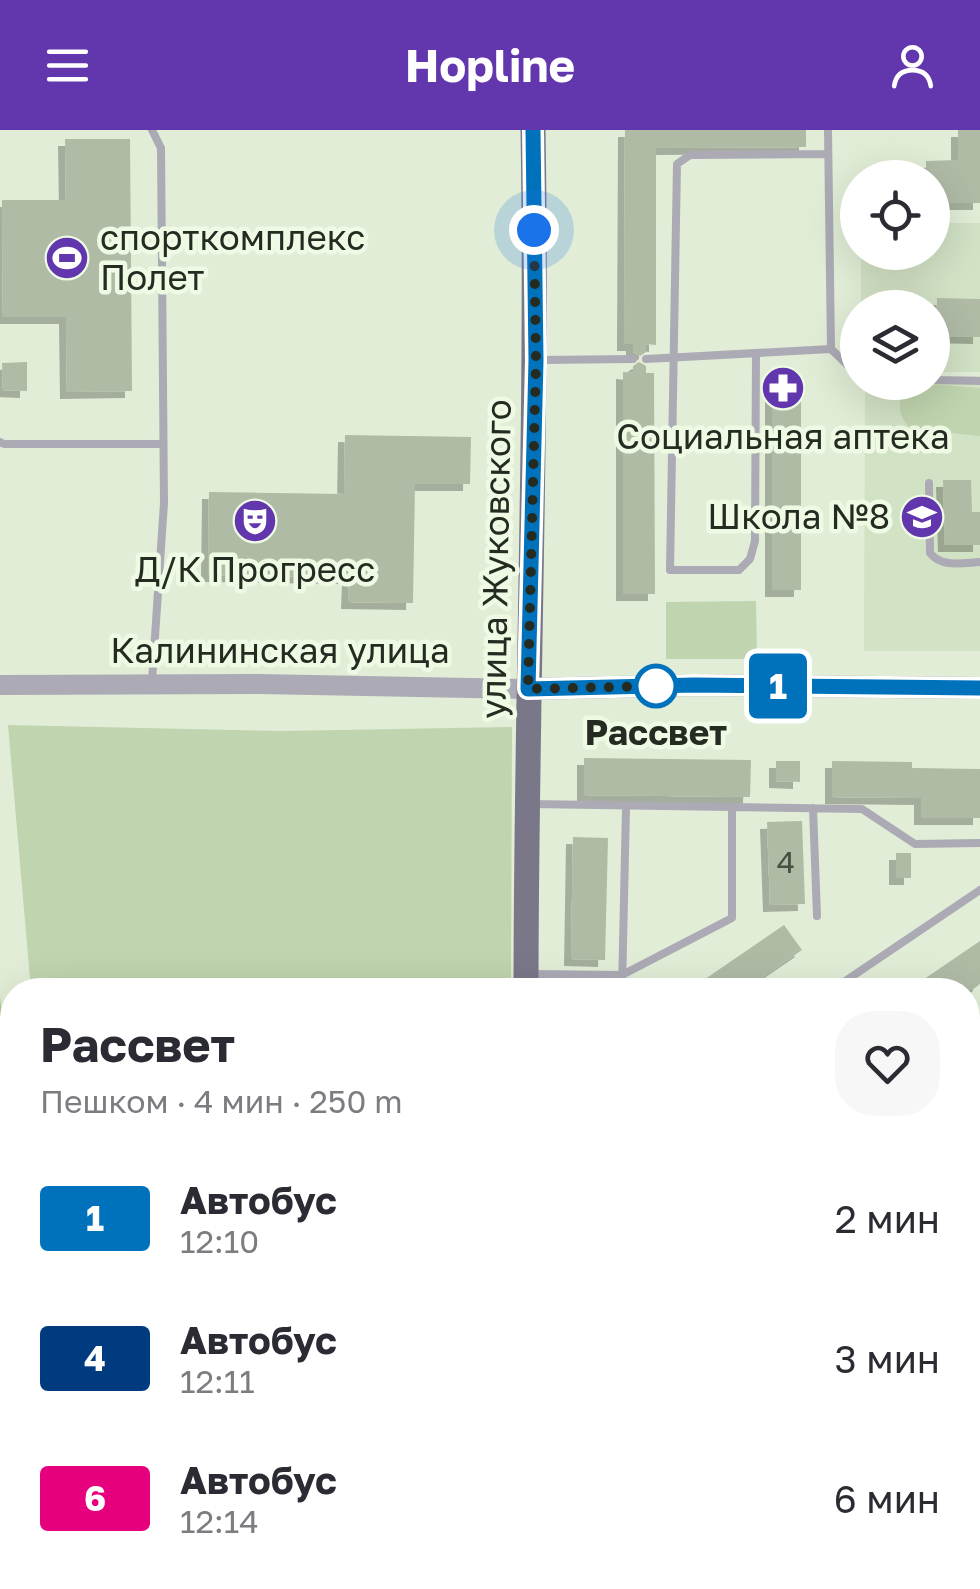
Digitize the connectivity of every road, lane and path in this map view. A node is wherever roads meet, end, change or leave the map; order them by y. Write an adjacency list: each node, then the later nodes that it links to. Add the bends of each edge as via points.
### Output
1 (152, 130): 15 (lane, via 160,148)
2 (533, 130): 10 (main road, улица Жуковского)
3 (828, 130): 4 (lane)
4 (828, 154): 5 (lane); 9 (lane, via 690,155 677,164)
5 (832, 349): 6 (lane); 7 (lane)
6 (756, 353): 9 (lane); 9 (lane, via 755,540 739,570 670,570)
7 (840, 357)
8 (646, 359): 9 (lane)
9 (676, 359)
10 (536, 360): 11 (lane); 21 (main road, улица Жуковского)
11 (633, 360)
12 (950, 380): 13 (lane)
13 (980, 381)
14 (0, 442): 15 (lane)
15 (163, 444): 19 (lane)
16 (929, 484): 17 (lane, via 930,552 944,563)
17 (980, 562)
18 (0, 685): 19 (street, Калининская улица)
19 (152, 685): 21 (street, Калининская улица)
20 (980, 688): 21 (main road, Калининская улица)
21 (528, 689): 22 (main road, улица Жуковского)
22 (526, 804): 24 (lane); 30 (main road, улица Жуковского)
23 (732, 807): 24 (lane); 25 (lane); 29 (lane, via 732,918)
24 (626, 808): 29 (lane)
25 (813, 808): 26 (lane, via 862,810 915,844); 28 (lane)
26 (980, 843)
27 (980, 890): 32 (lane)
28 (817, 916)
29 (622, 975): 31 (lane)
30 (526, 978)
31 (581, 978)
32 (850, 978)

